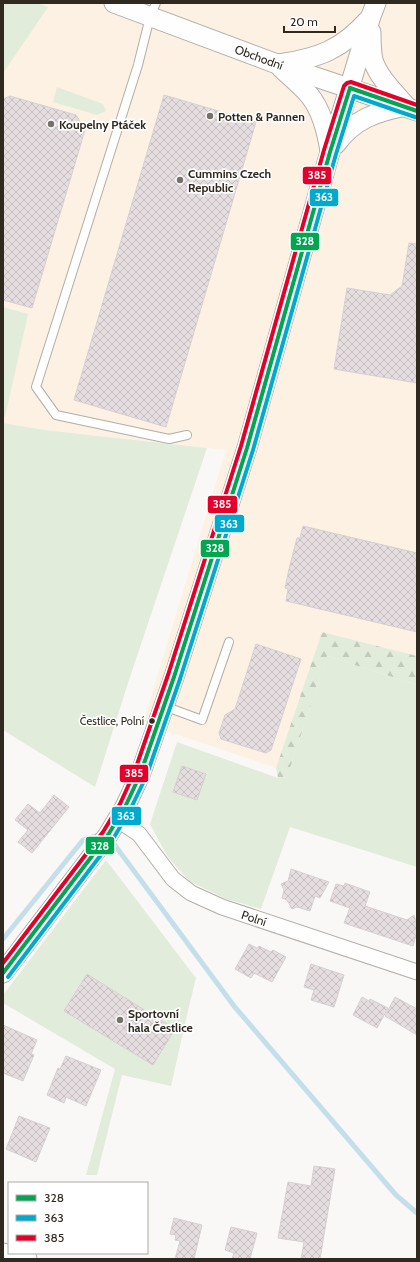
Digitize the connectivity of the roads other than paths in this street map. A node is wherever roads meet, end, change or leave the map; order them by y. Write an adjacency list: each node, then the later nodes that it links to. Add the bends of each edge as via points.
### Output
1 (114, 3): 2 (street, Obchodní)
2 (153, 10): 4 (street, Obchodní); 8 (lane, via 136,72 36,387 56,415 169,438)
3 (374, 10): 4 (street, via 353,35 331,50 307,59); 5 (street); 6 (street, via 374,61 386,82)
4 (277, 64): 5 (street, Obchodní); 7 (street, via 305,90 317,107)
5 (350, 88): 6 (street, Obchodní); 7 (street)
6 (411, 109): 7 (street, via 372,115 358,121 344,132)
7 (330, 152): 10 (street, via 247,448)
8 (188, 435)
9 (229, 642): 10 (lane, via 202,720)
10 (164, 706): 11 (street, via 140,774)
11 (118, 820): 12 (street, Polní, via 139,834 173,879 191,893 222,907); 13 (street)
12 (417, 972)
13 (3, 973)
14 (3, 1253): 15 (street)
15 (27, 1259)

